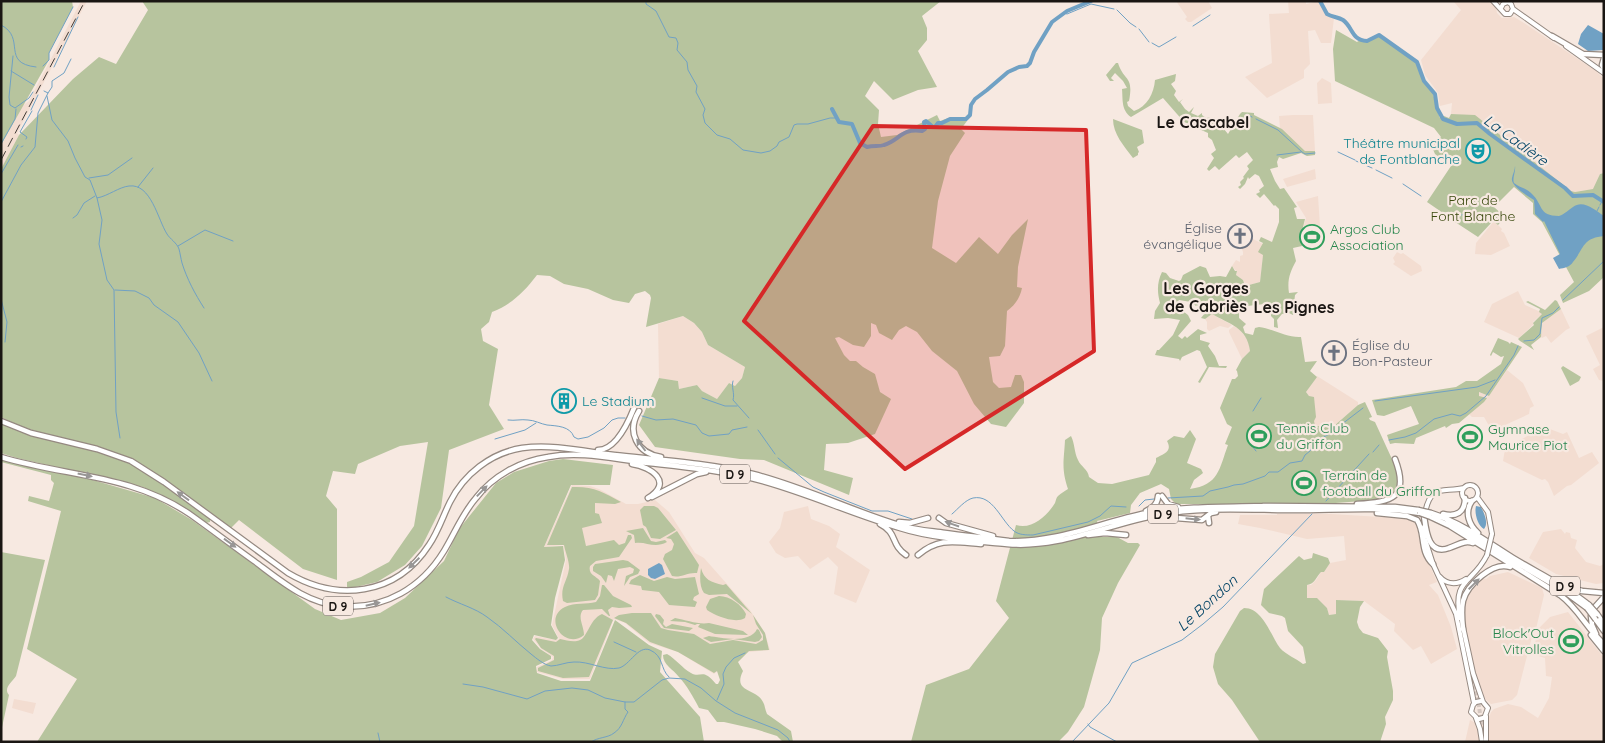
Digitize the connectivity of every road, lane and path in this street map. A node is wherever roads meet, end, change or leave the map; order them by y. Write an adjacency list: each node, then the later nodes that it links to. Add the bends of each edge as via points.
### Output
1 (1493, 1): 4 (main road)
2 (1498, 1): 3 (main road)
3 (1504, 3): 4 (main road); 5 (main road, via 1510,3)
4 (1501, 8): 6 (main road)
5 (1513, 8): 6 (main road); 7 (main road)
6 (1510, 14): 7 (main road)
7 (1533, 24): 8 (main road)
8 (1552, 36): 9 (main road); 10 (highway, via 1584,54)
9 (1576, 53): 11 (main road); 11 (main road)
10 (1604, 57): 11 (highway)
11 (1604, 72)
12 (634, 408): 15 (highway, via 616,439 605,449)
13 (639, 411): 19 (highway, one-way to 13, via 647,453 633,433 633,422)
14 (1, 420): 15 (highway, D 9, one-way to 14, via 507,452 475,470 456,492 430,544 406,571 376,586 345,591 316,587 288,573 131,461 45,437)
15 (539, 447): 19 (highway, D 9)
16 (566, 455): 17 (highway, D 9, one-way to 16, via 128,484 154,493 190,514 302,595 332,605 356,607 388,600 418,582 437,562 471,504 494,480 528,462); 20 (highway, D 9, via 712,471); 20 (highway, via 647,467 655,472 659,483 657,491 648,498 701,473)
17 (1, 456)
18 (1395, 459): 26 (highway, via 1401,484 1390,499 1365,504)
19 (702, 465): 28 (highway, D 9, via 768,478)
20 (762, 481): 25 (highway, D 9)
21 (1464, 488): 22 (main road, via 1474,486 1478,489); 23 (main road, via 1462,495); 30 (main road, via 1439,491)
22 (1477, 497): 24 (main road); 48 (main road, bridge, via 1488,512 1492,534 1487,555)
23 (1465, 498): 24 (main road); 31 (highway, via 1464,507 1457,514)
24 (1472, 501): 46 (highway, via 1468,507 1470,524)
25 (837, 506): 41 (highway, D 9, via 908,531); 42 (highway, via 887,528 898,549)
26 (1280, 507): 27 (highway, D 9); 30 (highway, D 9, via 1398,506)
27 (1266, 508): 29 (highway, D 9); 32 (highway, via 1213,512); 36 (highway, D 9, via 1193,507); 36 (highway, via 1176,507 1160,496 1152,509); 39 (highway, D 9, via 1167,513)
28 (854, 509): 33 (highway, via 901,523); 40 (highway, D 9, via 914,528 1010,541)
29 (1314, 510): 30 (highway, D 9); 45 (highway, via 1415,518 1420,524 1428,560)
30 (1420, 512): 31 (highway, bridge); 44 (highway, via 1428,539 1436,548 1445,549 1469,542); 45 (main road)
31 (1431, 514): 44 (highway, D 9); 46 (highway, D 9, via 1462,525); 52 (highway, D 9)
32 (1208, 516): 35 (highway, one-way to 32, via 1202,520); 37 (highway)
33 (928, 518)
34 (939, 518): 40 (highway, one-way to 34, via 982,534)
35 (1176, 518)
36 (1108, 523): 40 (highway, D 9)
37 (1209, 523)
38 (1126, 535): 39 (highway, via 1105,533)
39 (1062, 540): 41 (highway, D 9)
40 (1034, 541)
41 (1025, 545): 43 (highway, via 943,542 931,545)
42 (906, 555)
43 (918, 555)
44 (1498, 557): 49 (highway, D 9)
45 (1433, 564): 47 (main road)
46 (1530, 568): 50 (highway, D 9, via 1575,589); 52 (highway, D 9)
47 (1435, 570): 48 (main road, via 1449,583 1458,583); 59 (main road, via 1456,614)
48 (1471, 576): 56 (main road, via 1458,598)
49 (1548, 587): 51 (highway, D 9); 56 (highway, one-way to 49, via 1465,595 1493,567 1509,566)
50 (1604, 595): 52 (highway, D 9)
51 (1566, 600): 58 (highway, D 9); 60 (highway)
52 (1590, 607): 54 (highway, D 9, bridge)
53 (1591, 616): 58 (highway, D 9, via 1593,628)
54 (1597, 617): 55 (highway, D 9); 57 (highway, D 9)
55 (1604, 624)
56 (1463, 628): 59 (main road)
57 (1604, 631)
58 (1604, 643)
59 (1465, 647): 59 (main road, via 1471,674); 61 (main road); 61 (main road)
60 (1604, 651)
61 (1479, 702): 62 (main road, via 1488,708); 62 (main road, via 1471,712)
62 (1481, 718): 63 (main road); 64 (main road)
63 (1482, 742)
64 (1486, 742)

